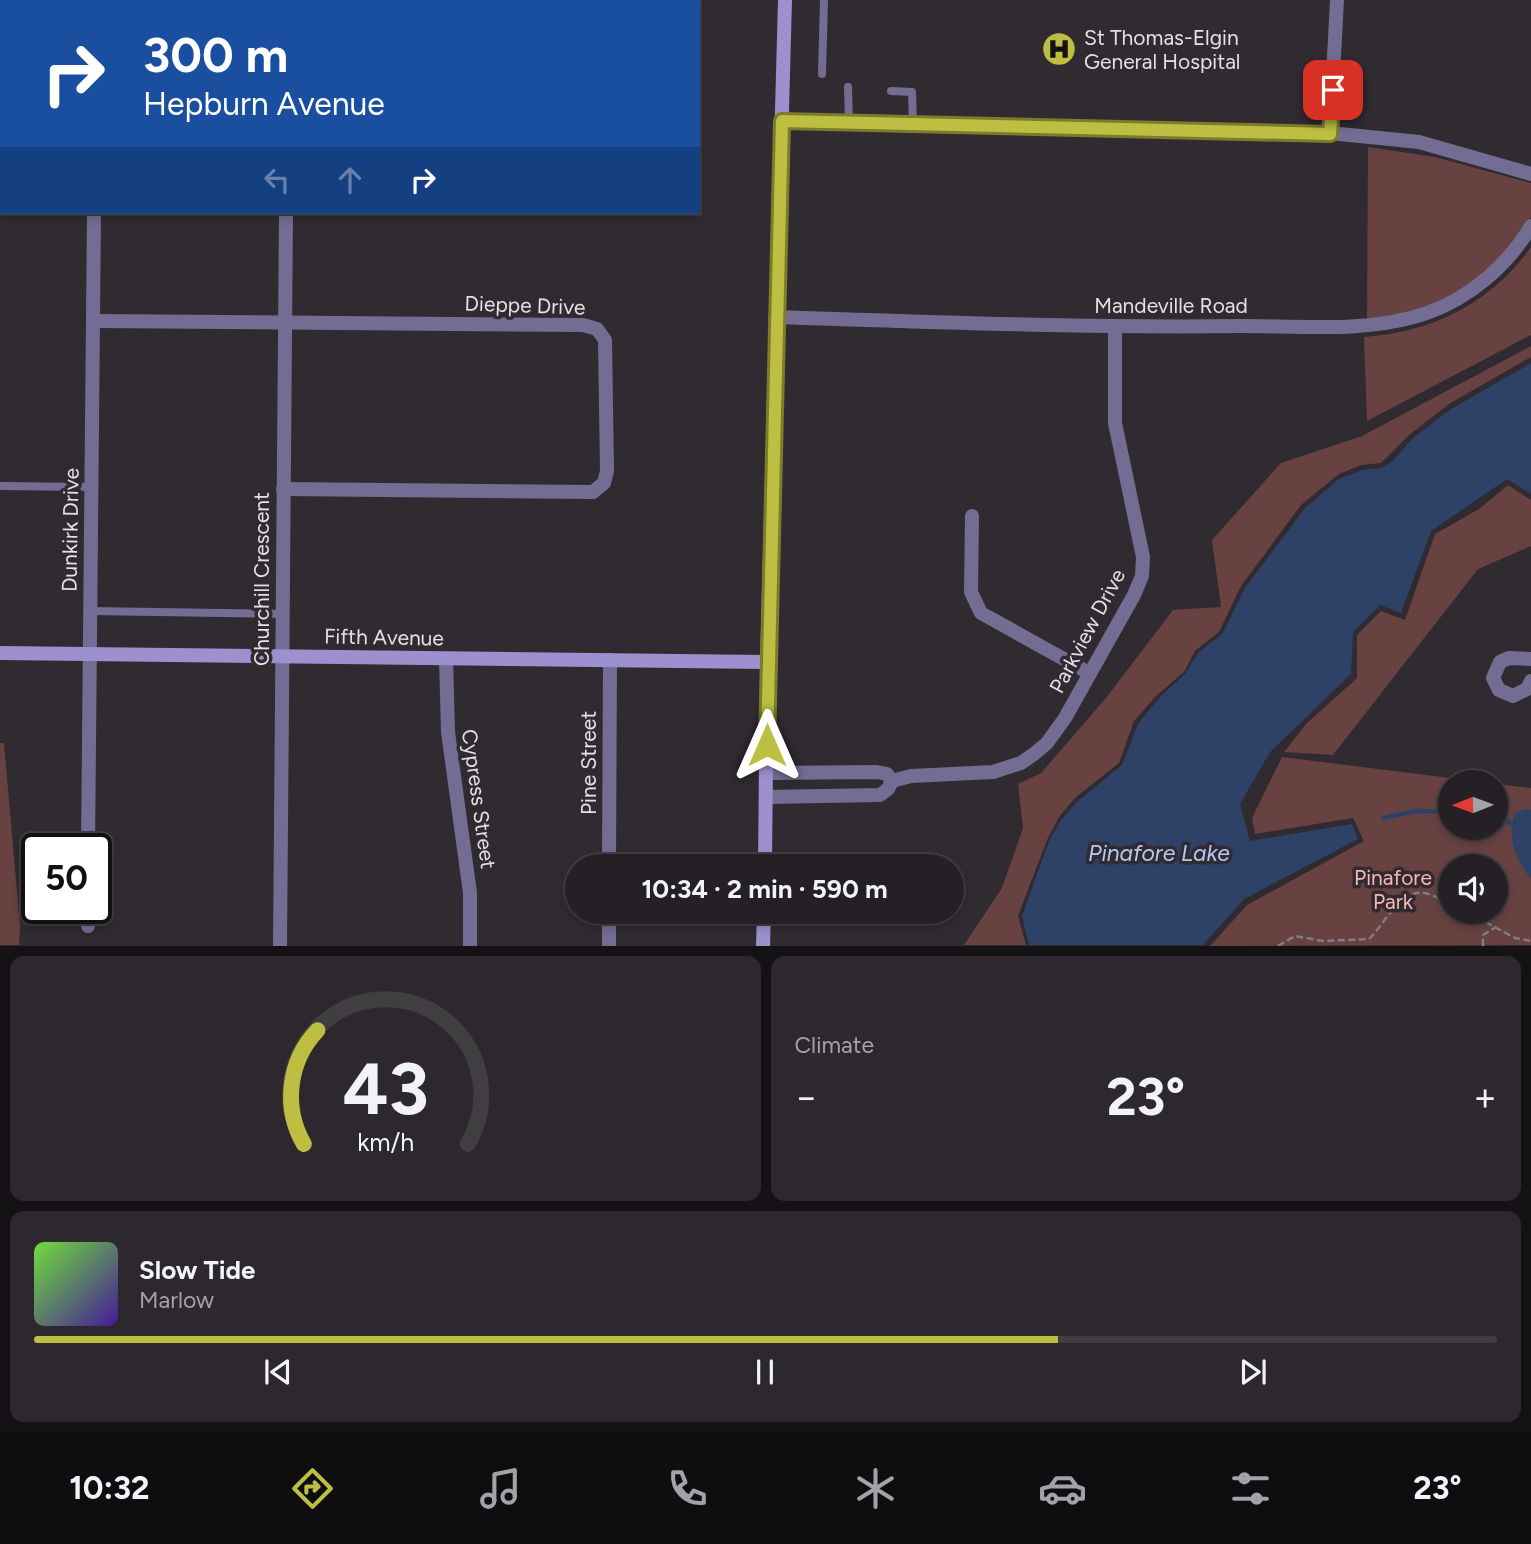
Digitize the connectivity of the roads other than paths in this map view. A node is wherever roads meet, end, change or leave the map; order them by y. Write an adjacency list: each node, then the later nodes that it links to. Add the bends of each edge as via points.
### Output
1 (785, 0): 7 (main road)
2 (824, 0): 4 (lane)
3 (1337, 0): 10 (street)
4 (822, 74)
5 (848, 87): 8 (lane)
6 (891, 91): 9 (lane, via 912,92)
7 (782, 121): 8 (street); 15 (main road)
8 (849, 122): 9 (street)
9 (913, 125): 10 (street)
10 (1330, 134): 11 (street, via 1419,142)
11 (1531, 174)
12 (94, 214): 16 (street, Dunkirk Drive)
13 (286, 214): 17 (street, Churchill Crescent)
14 (1531, 226): 18 (street, Mandeville Road, via 1500,267 1474,288 1405,319 1360,324)
15 (775, 317): 18 (street, Mandeville Road); 31 (main road)
16 (94, 321): 17 (street, Dieppe Drive); 20 (street, Dunkirk Drive)
17 (284, 323): 21 (street, Churchill Crescent); 21 (street, Dieppe Drive, via 591,326 602,335 607,348 607,471 600,488 584,494)
18 (1115, 328): 32 (street, Parkview Drive, via 1115,423 1142,570)
19 (0, 486): 20 (lane)
20 (92, 487): 23 (street, Dunkirk Drive)
21 (282, 489): 24 (street, Churchill Crescent)
22 (972, 516): 32 (street, via 971,592 978,608 986,617)
23 (90, 611): 24 (lane); 26 (street, Dunkirk Drive)
24 (282, 614): 27 (street, Churchill Crescent)
25 (0, 653): 26 (main road, Fifth Avenue)
26 (90, 655): 27 (main road, Fifth Avenue); 37 (street, Dunkirk Drive)
27 (282, 656): 28 (main road, Fifth Avenue); 42 (street, Churchill Crescent)
28 (446, 659): 30 (main road, Fifth Avenue); 43 (street, Cypress Street, via 448,732 470,893)
29 (1531, 659): 33 (street, via 1500,662 1493,678 1499,690 1513,696 1527,690)
30 (610, 660): 31 (main road, Fifth Avenue); 38 (street, Pine Street)
31 (767, 662): 34 (main road)
32 (1089, 673): 35 (street, Parkview Drive, via 1052,737 1021,763 984,773)
33 (1531, 681)
34 (767, 773): 35 (street, Parkview Drive, via 877,772); 36 (main road)
35 (892, 781): 36 (street, Parkview Drive, via 880,795)
36 (766, 797): 39 (main road)
37 (88, 833)
38 (609, 854)
39 (765, 854)
40 (609, 924): 44 (street)
41 (764, 924): 45 (main road)
42 (280, 946)
43 (470, 946)
44 (608, 946)
45 (763, 946)

